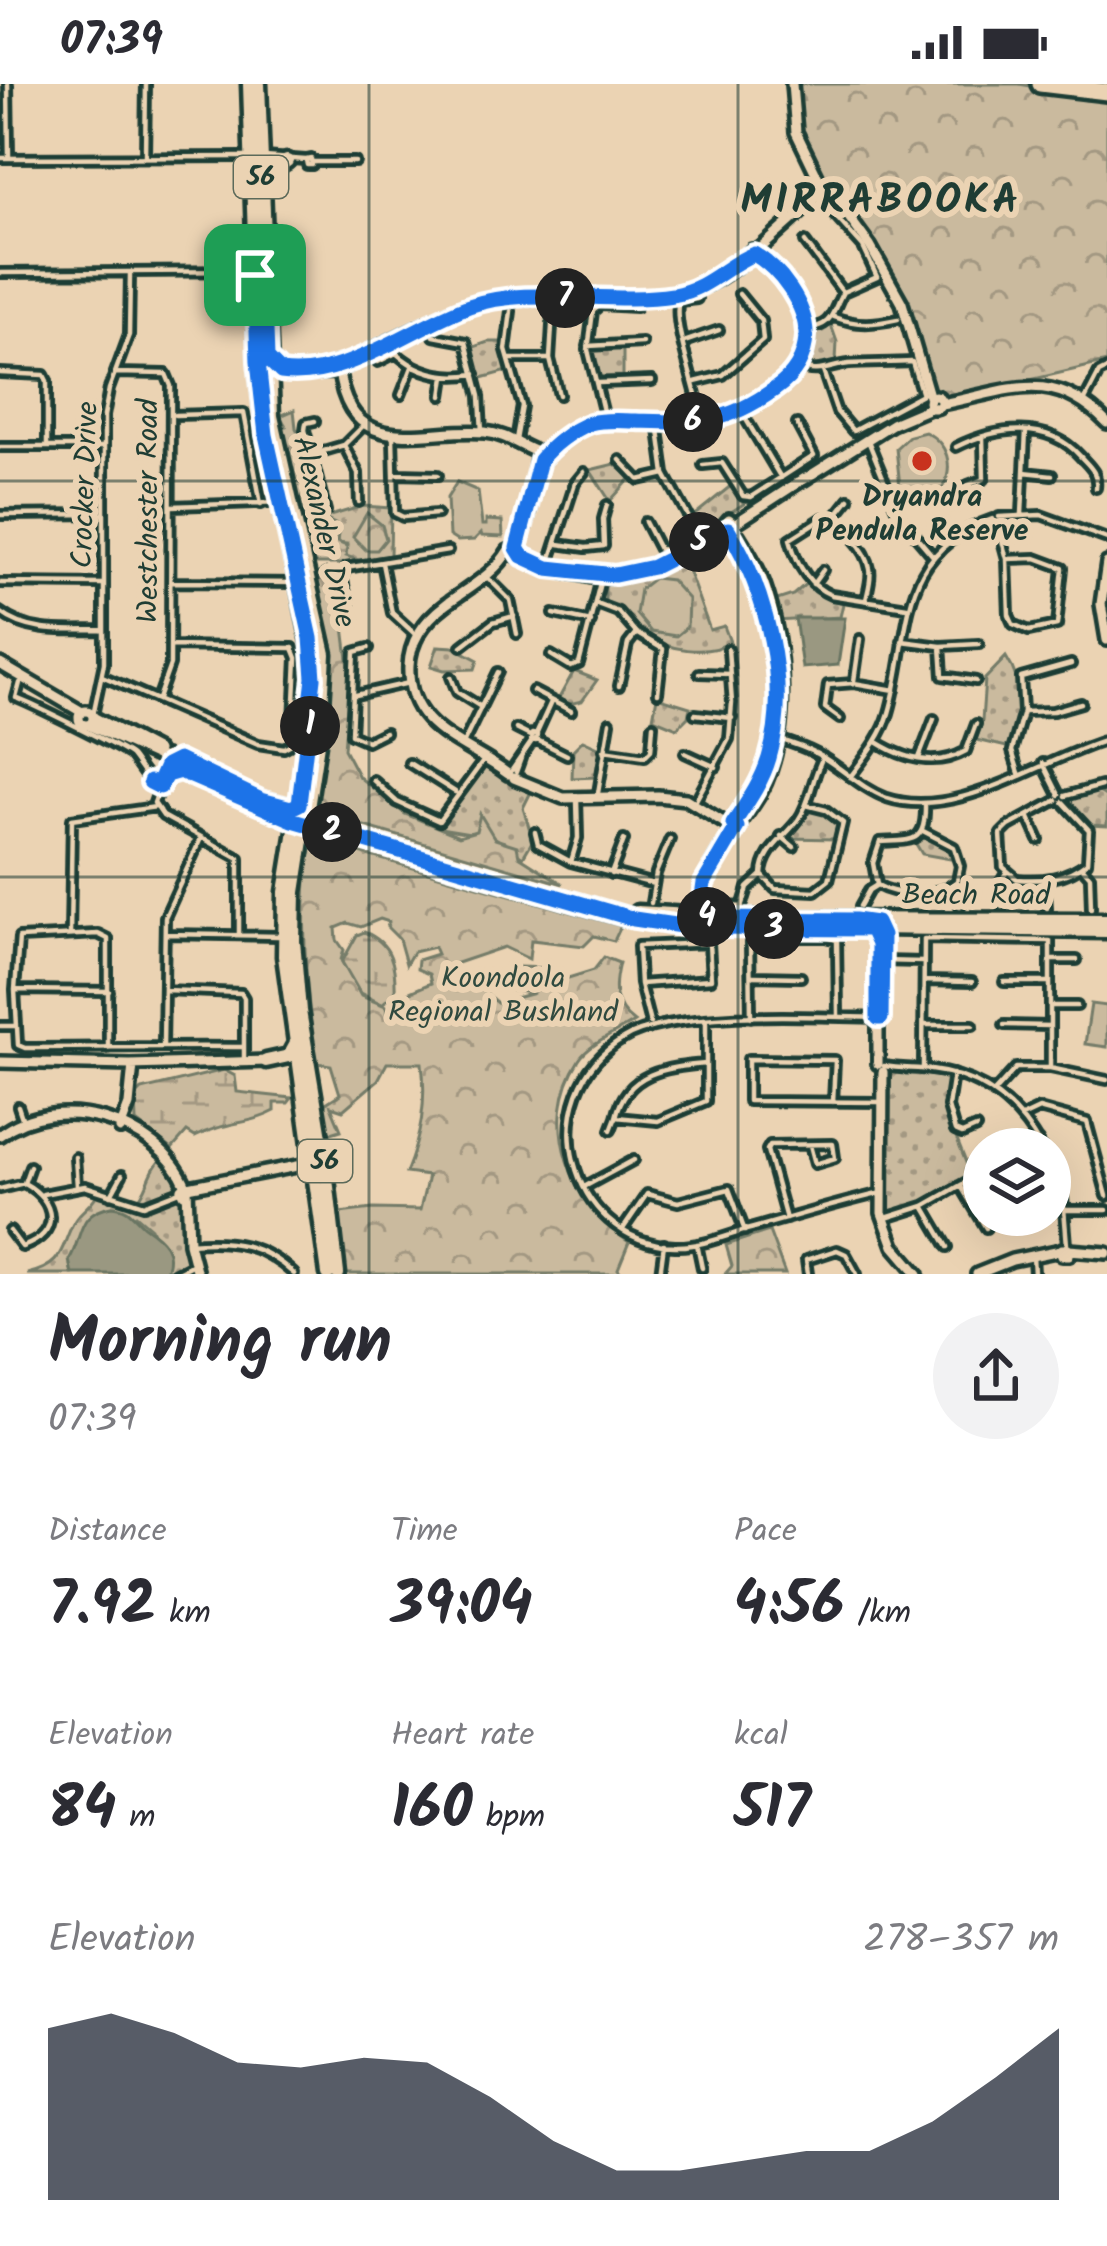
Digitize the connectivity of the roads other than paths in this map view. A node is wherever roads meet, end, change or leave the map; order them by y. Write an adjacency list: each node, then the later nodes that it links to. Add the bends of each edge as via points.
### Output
1 (8, 84): 9 (street)
2 (146, 84): 10 (street)
3 (249, 84): 12 (main road, Alexander Drive / 56)
4 (259, 84): 12 (main road, Alexander Drive / 56)
5 (792, 84): 15 (street, via 796,132)
6 (1042, 84): 7 (highway)
7 (1107, 94)
8 (0, 158): 9 (street)
9 (9, 158): 10 (street)
10 (146, 158): 12 (street)
11 (287, 161): 12 (main road); 13 (street)
12 (259, 162): 13 (street); 18 (main road, Alexander Drive / 56); 18 (main road, Alexander Drive / 56)
13 (309, 162): 14 (street)
14 (355, 162)
15 (827, 195): 17 (street); 21 (street, via 877,273); 57 (street, via 902,303)
16 (806, 242): 21 (street)
17 (758, 251): 29 (street, via 799,303); 42 (street, via 672,295 478,303)
18 (262, 272): 20 (street); 47 (main road, Alexander Drive / 56, via 262,360)
19 (0, 273): 20 (street)
20 (130, 274): 45 (street, Crocker Drive, via 129,335)
21 (843, 292): 27 (street)
22 (739, 294): 51 (street, via 760,321 763,340 723,375)
23 (698, 299): 32 (street, via 676,304)
24 (636, 307): 34 (street, via 596,307)
25 (553, 309): 36 (street)
26 (511, 311): 35 (street)
27 (834, 317): 28 (street, via 880,325); 29 (street)
28 (898, 319)
29 (806, 328): 40 (street)
30 (719, 330): 32 (street)
31 (434, 336): 46 (street, via 465,340)
32 (682, 342): 51 (street)
33 (642, 343): 34 (street)
34 (588, 346): 52 (street)
35 (509, 359): 36 (street); 74 (street, via 522,406)
36 (550, 359): 54 (street)
37 (377, 362): 39 (street, via 395,353)
38 (866, 365): 43 (street); 43 (street, via 912,362 920,398 853,431); 49 (street)
39 (412, 367): 48 (street); 53 (street)
40 (798, 367): 43 (street); 59 (street)
41 (1107, 369): 56 (street)
42 (337, 370): 47 (street); 65 (street)
43 (823, 371)
44 (0, 373): 77 (street, via 44,375)
45 (114, 374): 61 (street, Westchester Road, via 166,374); 78 (street, Crocker Drive)
46 (475, 374): 48 (street); 70 (street)
47 (275, 376): 58 (main road, Alexander Drive / 56); 94 (main road, Alexander Drive / 56)
48 (445, 376): 55 (street)
49 (868, 377)
50 (652, 381): 52 (street)
51 (695, 382): 67 (street)
52 (597, 384): 64 (street)
53 (401, 395)
54 (560, 395)
55 (442, 396)
56 (1083, 397): 57 (street, via 1020,382); 62 (street)
57 (932, 401): 62 (street, via 1037,386); 73 (street)
58 (263, 411): 60 (street); 94 (main road, Alexander Drive / 56)
59 (741, 411): 67 (street); 90 (street)
60 (244, 413): 61 (street); 94 (street)
61 (172, 415): 97 (street, Westchester Road)
62 (1107, 420)
63 (315, 421): 80 (street, via 305,426)
64 (602, 421): 66 (street); 81 (street)
65 (364, 422): 71 (street); 75 (street)
66 (658, 422): 67 (street); 87 (street)
67 (702, 422)
68 (797, 424): 90 (street, via 814,456)
69 (1026, 431): 72 (street); 85 (street); 92 (street, via 1070,445 1097,475)
70 (479, 433): 71 (street); 74 (street)
71 (396, 436): 86 (street)
72 (983, 437): 79 (street); 91 (street, via 984,479)
73 (865, 440): 106 (street); 116 (street, via 899,516)
74 (514, 441): 81 (street)
75 (344, 445): 80 (street); 95 (street, via 355,462)
76 (0, 446): 77 (street)
77 (47, 446): 78 (street)
78 (104, 446): 99 (street, Crocker Drive)
79 (956, 447)
80 (310, 455): 98 (street)
81 (541, 455): 113 (street)
82 (620, 460): 87 (street, via 639,480)
83 (703, 465): 90 (street, via 722,463 747,498)
84 (584, 472): 111 (street)
85 (1024, 472): 89 (street); 101 (street)
86 (395, 474): 88 (street); 100 (street, via 397,516)
87 (665, 474): 105 (street, via 694,535 659,549)
88 (438, 475)
89 (1052, 475)
90 (781, 478)
91 (968, 485)
92 (1096, 488)
93 (849, 500): 103 (street)
94 (277, 501): 97 (street); 128 (main road, Alexander Drive / 56); 128 (main road, Alexander Drive / 56)
95 (358, 502)
96 (607, 505): 110 (street)
97 (171, 506): 129 (street, Westchester Road)
98 (326, 511)
99 (104, 514): 102 (street); 131 (street, Crocker Drive)
100 (437, 514)
101 (1022, 514): 104 (street); 108 (street)
102 (0, 515)
103 (833, 519): 109 (street); 132 (street, via 790,539)
104 (996, 520): 116 (street, via 965,530); 117 (street)
105 (645, 522)
106 (732, 524): 126 (street, via 653,567); 195 (street, via 768,610 782,699)
107 (863, 534): 109 (street)
108 (1105, 537)
109 (854, 542): 121 (street)
110 (606, 543): 111 (street); 114 (street)
111 (556, 547): 122 (street)
112 (448, 551): 115 (street)
113 (514, 551): 122 (street); 125 (street)
114 (616, 551)
115 (422, 556): 118 (street); 123 (street)
116 (933, 556): 137 (street)
117 (1007, 559): 133 (street); 133 (street, via 1063,568 1059,623 1020,630)
118 (382, 563): 138 (street, via 343,571); 145 (street, via 388,603)
119 (881, 563): 121 (street)
120 (1107, 563): 127 (street)
121 (870, 566): 136 (street)
122 (550, 568): 126 (street)
123 (424, 570)
124 (823, 570): 132 (street)
125 (487, 573): 141 (street); 145 (street)
126 (599, 577): 135 (street)
127 (1106, 578): 143 (street)
128 (305, 580): 129 (street); 159 (main road, Alexander Drive / 56); 173 (main road, Alexander Drive / 56)
129 (171, 582): 152 (street, Westchester Road)
130 (0, 583): 131 (street)
131 (104, 584): 144 (street, Crocker Drive)
132 (813, 584): 136 (street)
133 (1008, 598): 134 (street)
134 (1020, 598)
135 (598, 600): 142 (street); 146 (street)
136 (866, 600): 137 (street)
137 (907, 607): 150 (street)
138 (350, 611)
139 (0, 612): 144 (street, via 45,631)
140 (554, 614): 142 (street)
141 (514, 616): 147 (street); 153 (street)
142 (591, 622): 157 (street, via 579,664)
143 (1105, 627): 149 (street)
144 (103, 631): 164 (street, Crocker Drive)
145 (417, 633): 169 (street)
146 (636, 633): 170 (street); 174 (street, via 663,649)
147 (517, 634)
148 (860, 639): 168 (street)
149 (1107, 640)
150 (902, 641): 154 (street); 171 (street)
151 (979, 644): 154 (street)
152 (170, 646): 176 (street, via 292,648); 177 (street, Westchester Road)
153 (462, 646)
154 (941, 646): 166 (street, via 943,676)
155 (369, 648): 175 (street, via 355,652)
156 (728, 650): 163 (street)
157 (551, 655)
158 (1071, 664): 182 (street, via 1021,679)
159 (326, 666): 173 (street); 225 (main road, Alexander Drive / 56, via 312,813)
160 (0, 668): 167 (street, Beach Road); 184 (street, Beach Road)
161 (498, 672): 180 (street)
162 (699, 673): 163 (street)
163 (730, 674): 185 (street)
164 (102, 676): 177 (street); 184 (street, Crocker Drive)
165 (451, 677): 180 (street, via 457,692)
166 (976, 681)
167 (20, 682): 184 (street, Beach Road); 208 (street, via 16,698 123,751 150,782)
168 (854, 683): 171 (street); 186 (street, via 824,688 828,714)
169 (409, 684): 175 (street); 197 (street, via 431,726)
170 (619, 686)
171 (895, 689): 196 (street)
172 (533, 691): 178 (street)
173 (313, 693): 176 (street); 225 (main road, Alexander Drive / 56)
174 (658, 693)
175 (354, 695): 192 (street, via 353,737 367,741)
176 (296, 696): 177 (street, via 292,743 284,748 257,744)
177 (158, 698)
178 (551, 701): 181 (street); 193 (street)
179 (1082, 704): 182 (street)
180 (481, 707): 197 (street)
181 (571, 711)
182 (1023, 712): 207 (street, via 1012,752)
183 (695, 714): 185 (street)
184 (87, 716): 208 (street, Beach Road)
185 (732, 718): 206 (street)
186 (840, 719)
187 (934, 719): 203 (street)
188 (610, 722): 198 (street)
189 (976, 724): 203 (street, via 963,753)
190 (653, 725): 198 (street, via 645,756)
191 (516, 729): 193 (street)
192 (385, 732)
193 (534, 738): 200 (street); 209 (street)
194 (1107, 740): 205 (street)
195 (779, 741): 201 (street); 226 (street, via 760,794)
196 (877, 742): 203 (street); 210 (street)
197 (460, 746): 202 (street)
198 (604, 750): 218 (street)
199 (685, 753): 206 (street)
200 (567, 755)
201 (824, 757): 210 (street); 222 (street)
202 (482, 758): 209 (street); 214 (street)
203 (919, 760)
204 (409, 763): 214 (street)
205 (1043, 763): 207 (street); 216 (street)
206 (716, 767): 220 (street)
207 (1019, 773): 221 (street, via 974,795)
208 (165, 774): 212 (street, Beach Road); 215 (street, Beach Road, via 195,775); 223 (street)
209 (513, 774): 217 (street)
210 (850, 777): 221 (street, via 890,799)
211 (373, 780): 214 (street, via 434,821)
212 (227, 784): 215 (street); 219 (street, Beach Road)
213 (1100, 786): 216 (street)
214 (456, 793)
215 (240, 796): 225 (street, Beach Road)
216 (1061, 798): 224 (street); 240 (street, via 1089,830)
217 (579, 799): 218 (street); 239 (street)
218 (600, 799): 220 (street)
219 (261, 800): 225 (main road)
220 (697, 803): 226 (street)
221 (925, 804): 227 (street)
222 (806, 805): 229 (street); 244 (street, via 843,823 829,880 815,891 785,890)
223 (156, 807): 232 (street); 262 (street, via 72,819)
224 (1029, 817): 231 (street); 235 (street)
225 (301, 819): 256 (main road, Alexander Drive / 56); 258 (main road, Beach Road, via 610,906); 258 (main road, Beach Road, via 623,916); 261 (main road, Alexander Drive / 56)
226 (732, 826): 241 (street); 248 (street)
227 (922, 831): 236 (street); 249 (street, via 954,848 960,866)
228 (535, 832): 239 (street, via 540,846)
229 (781, 836): 237 (street); 244 (street)
230 (991, 836): 231 (street)
231 (1000, 837): 242 (street)
232 (201, 838): 263 (street); 264 (street, via 239,858)
233 (670, 838): 246 (street)
234 (624, 840): 243 (street)
235 (1040, 840)
236 (910, 841): 238 (street); 247 (street, via 880,842)
237 (794, 848)
238 (913, 852)
239 (571, 862): 243 (street)
240 (1082, 867): 245 (street); 255 (street)
241 (710, 871): 248 (street); 258 (street)
242 (1006, 873): 245 (street); 253 (street)
243 (610, 874): 246 (street)
244 (762, 875): 251 (street, via 742,907)
245 (1045, 880): 254 (street)
246 (654, 884): 250 (street)
247 (877, 884): 249 (street, via 890,892); 257 (street)
248 (698, 886): 258 (street)
249 (952, 886): 252 (street)
250 (651, 902)
251 (727, 906)
252 (960, 906)
253 (1002, 906)
254 (1047, 908)
255 (1091, 908)
256 (294, 913): 261 (street, via 291,932); 296 (main road, Alexander Drive / 56)
257 (858, 913): 258 (main road, Beach Road); 260 (main road, Beach Road); 265 (street, via 876,923)
258 (696, 918): 265 (main road, Beach Road)
259 (1106, 923): 260 (main road, Beach Road)
260 (898, 925): 265 (main road, Beach Road)
261 (277, 933): 264 (street); 296 (main road, Alexander Drive / 56)
262 (70, 934): 277 (street, via 19,938); 279 (street, via 107,940)
263 (164, 934): 264 (street); 278 (street)
264 (239, 935)
265 (878, 936): 268 (street)
266 (1050, 959): 267 (street); 269 (street, via 1045,939 924,939); 275 (street)
267 (1077, 960)
268 (880, 961): 269 (street); 284 (street)
269 (923, 962): 272 (street)
270 (751, 976): 271 (street); 282 (street); 283 (street, via 754,938 835,938)
271 (801, 976)
272 (923, 981): 273 (street); 286 (street)
273 (972, 982)
274 (1004, 982): 275 (street)
275 (1050, 982): 280 (street)
276 (640, 984): 276 (street, via 711,980 709,943 638,946); 287 (street)
277 (16, 990): 279 (street); 291 (street)
278 (164, 990): 293 (street); 294 (street, via 241,993)
279 (109, 991): 295 (street)
280 (1050, 1006): 281 (street); 292 (street)
281 (1077, 1006)
282 (752, 1017): 283 (street); 285 (street)
283 (838, 1017): 284 (street)
284 (880, 1018): 302 (street)
285 (706, 1021): 287 (street); 300 (street)
286 (923, 1024): 288 (street); 304 (street)
287 (651, 1025): 332 (street, via 610,1048 581,1081 568,1143)
288 (973, 1025)
289 (1004, 1025): 292 (street)
290 (0, 1026): 291 (street)
291 (16, 1026): 295 (street, via 25,1048)
292 (1050, 1026): 303 (street)
293 (163, 1046): 294 (street); 295 (street)
294 (243, 1047): 298 (street)
295 (108, 1048)
296 (297, 1054): 297 (main road); 298 (street); 306 (main road, Alexander Drive / 56); 306 (main road)
297 (266, 1060): 298 (street)
298 (243, 1061): 301 (street)
299 (0, 1063): 301 (street)
300 (706, 1064): 312 (street, via 648,1073 629,1088); 312 (street, via 702,1104 658,1121)
301 (131, 1066): 317 (street)
302 (883, 1068): 304 (street); 310 (street)
303 (1050, 1068): 307 (street); 308 (street, via 1016,1069)
304 (923, 1069): 305 (street)
305 (953, 1074): 308 (street); 320 (street, via 949,1107)
306 (305, 1079): 326 (main road, Alexander Drive / 56)
307 (1107, 1080)
308 (994, 1092): 313 (street)
309 (833, 1102): 309 (street, via 835,1060 748,1059 748,1101); 310 (street)
310 (879, 1102): 337 (street)
311 (18, 1106): 314 (street)
312 (616, 1117): 319 (street)
313 (1022, 1117): 315 (street, via 1039,1109); 318 (street)
314 (23, 1122): 317 (street, via 70,1113); 321 (street)
315 (1087, 1122): 316 (street); 339 (street)
316 (1098, 1122)
317 (119, 1126): 335 (street, via 163,1154)
318 (1029, 1128)
319 (611, 1130)
320 (963, 1134)
321 (0, 1137)
322 (810, 1145): 322 (street, via 833,1144 835,1159 815,1164); 343 (street, via 767,1150)
323 (74, 1157): 331 (street)
324 (634, 1160): 332 (street)
325 (29, 1166): 328 (street)
326 (315, 1168): 335 (street); 361 (main road, Alexander Drive / 56); 362 (main road, Alexander Drive / 56)
327 (122, 1175): 338 (street)
328 (24, 1183): 333 (street); 336 (street)
329 (963, 1183): 330 (street)
330 (960, 1185): 334 (street); 340 (street)
331 (77, 1186): 336 (street); 338 (street)
332 (584, 1187): 345 (street)
333 (0, 1189)
334 (963, 1190)
335 (184, 1191): 338 (street, via 144,1205); 351 (street)
336 (43, 1194): 346 (street, via 45,1232 25,1248)
337 (878, 1194): 343 (street); 344 (street)
338 (111, 1195)
339 (1107, 1196)
340 (924, 1206): 344 (street); 352 (street)
341 (1071, 1210): 342 (street)
342 (1107, 1210)
343 (786, 1219): 347 (street)
344 (882, 1219): 358 (street)
345 (623, 1228): 347 (street, via 646,1194 678,1202 729,1189); 349 (street)
346 (10, 1231)
347 (745, 1231): 350 (street)
348 (1066, 1236): 353 (street)
349 (664, 1244): 350 (street); 363 (street)
350 (697, 1244): 356 (street)
351 (191, 1245): 357 (street); 360 (street, via 249,1244)
352 (947, 1247)
353 (1066, 1249): 354 (street); 355 (street)
354 (1107, 1255)
355 (1034, 1256): 366 (street); 367 (street)
356 (702, 1268)
357 (196, 1269): 359 (street)
358 (912, 1272)
359 (174, 1274)
360 (294, 1274)
361 (328, 1274)
362 (338, 1274)
363 (660, 1274)
364 (808, 1274): 365 (street, via 806,1260 837,1250)
365 (857, 1274)
366 (979, 1274)
367 (1034, 1274)

